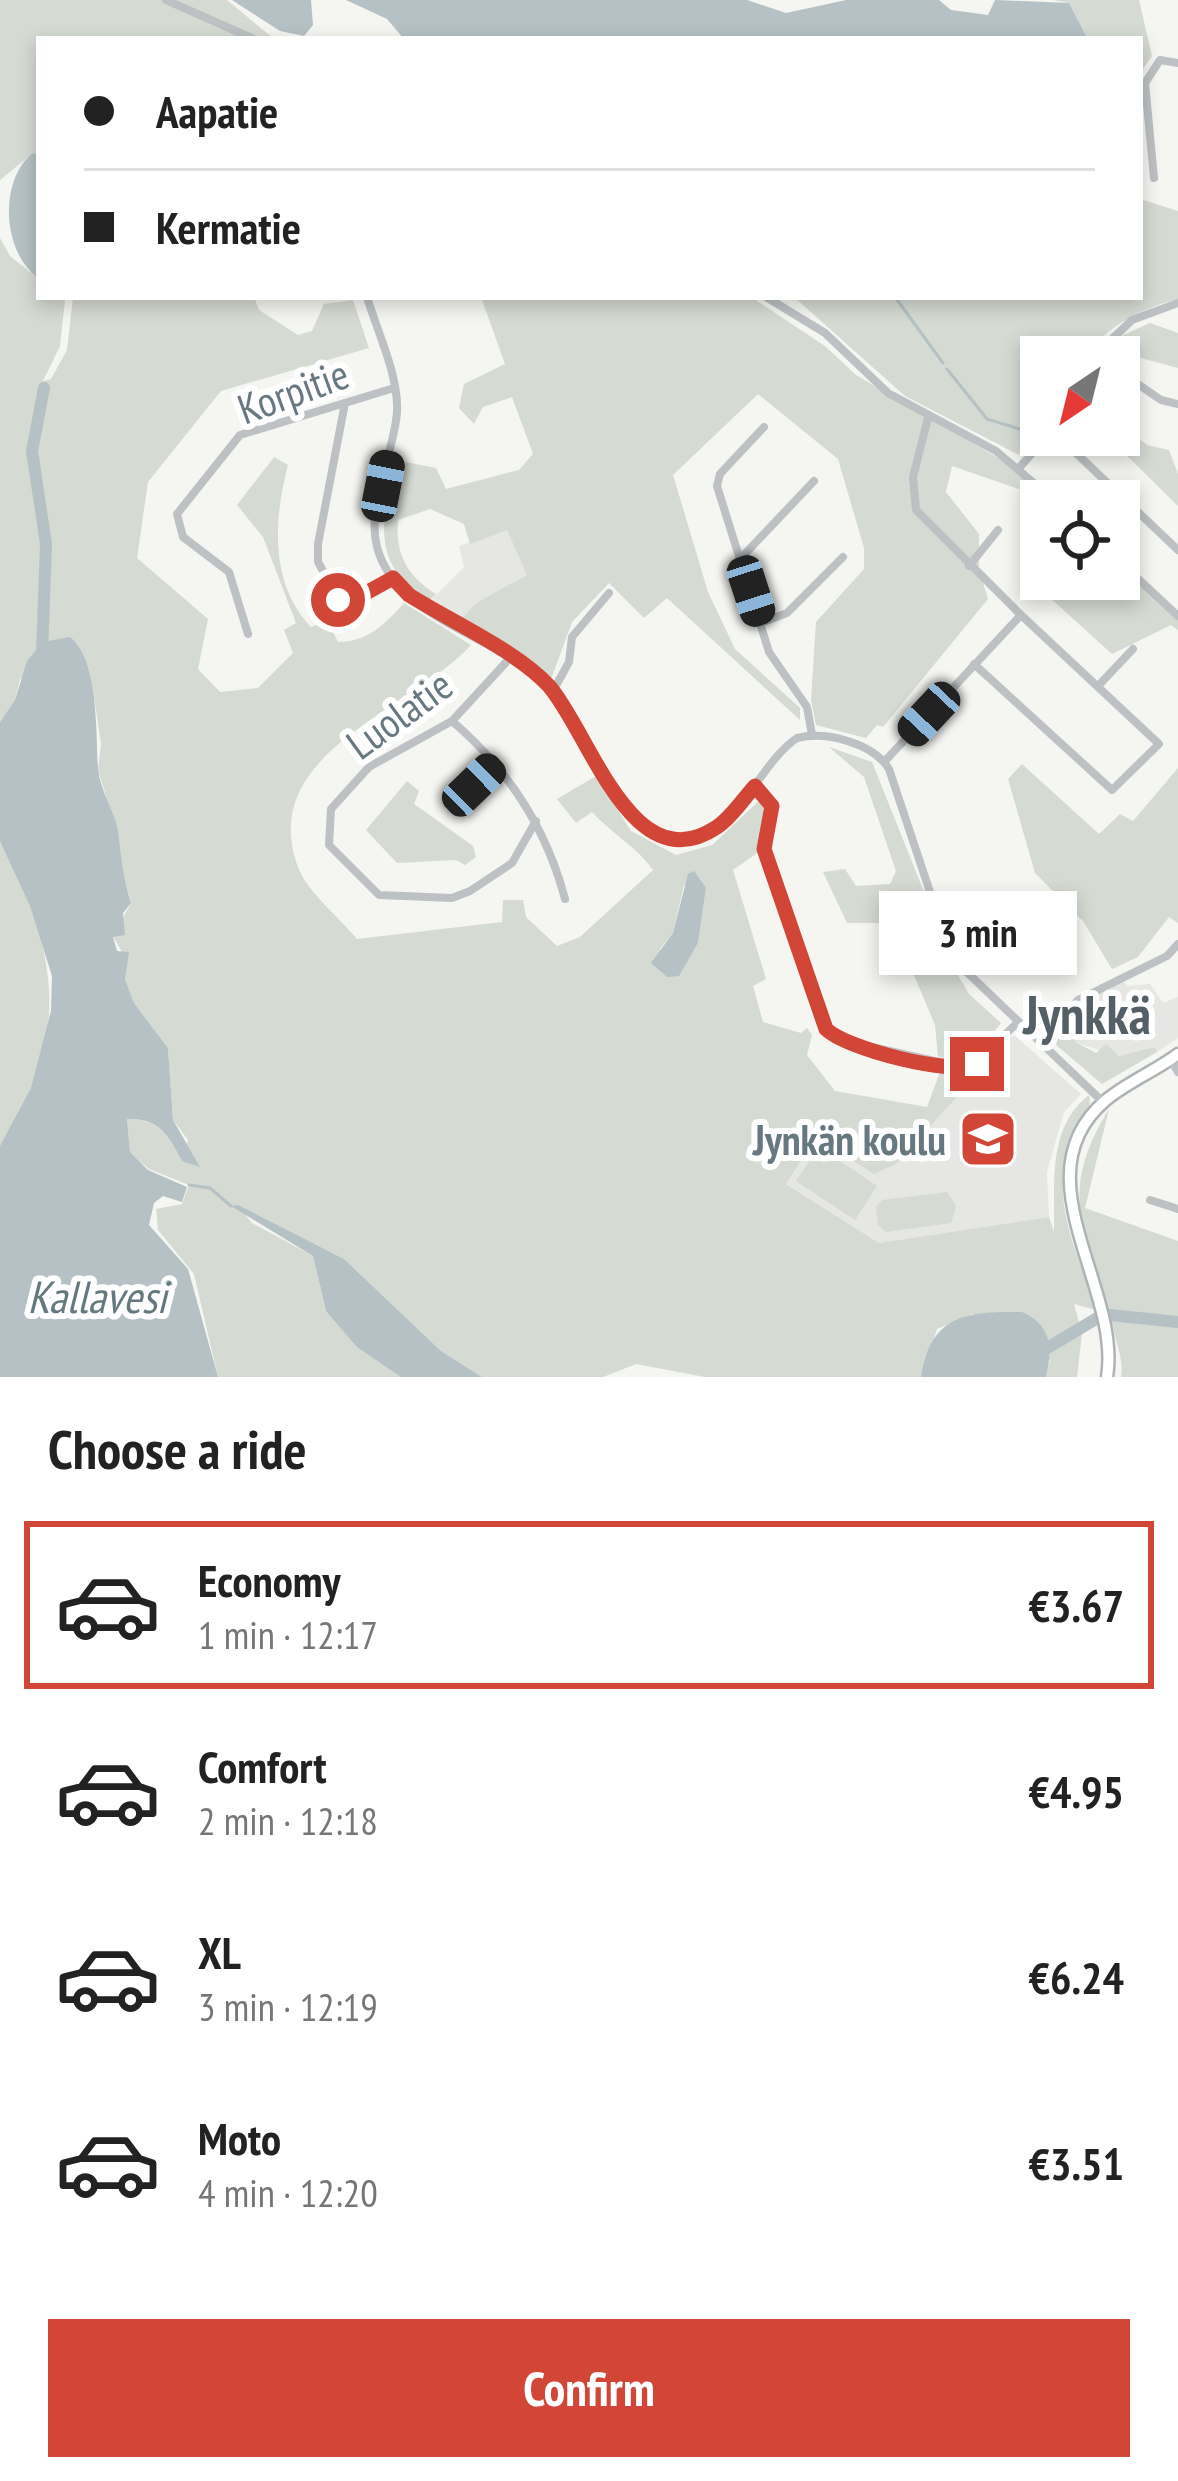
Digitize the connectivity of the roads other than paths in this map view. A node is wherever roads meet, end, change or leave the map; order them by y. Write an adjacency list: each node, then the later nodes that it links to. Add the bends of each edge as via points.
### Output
1 (166, 0): 2 (street)
2 (247, 36)
3 (1178, 63): 4 (street, via 1160,60 1145,83)
4 (1154, 178)
5 (368, 300): 10 (street)
6 (771, 300): 13 (street)
7 (1178, 303): 8 (street, via 1132,320)
8 (1116, 336)
9 (1140, 385): 12 (street)
10 (394, 388): 11 (street, Korpitie); 25 (street, via 397,412 375,535)
11 (345, 403): 25 (street, via 319,562 341,603); 31 (street, Korpitie, via 240,435 177,514 183,537 229,572)
12 (1178, 404)
13 (928, 418): 17 (street); 24 (street, via 913,499 928,527)
14 (764, 427): 23 (street, via 717,480)
15 (1031, 456): 17 (street)
16 (1075, 456): 21 (street)
17 (1019, 468): 18 (street)
18 (1032, 480)
19 (814, 481): 23 (street)
20 (998, 530): 24 (street)
21 (1178, 550)
22 (843, 557): 30 (street, via 787,613)
23 (740, 559): 30 (street)
24 (969, 566): 28 (street)
25 (393, 578): 33 (street)
26 (1140, 581): 29 (street)
27 (608, 592): 36 (street, via 581,622)
28 (1021, 616): 34 (street); 35 (street)
29 (1178, 616)
30 (761, 623): 38 (street, via 775,667 807,706)
31 (248, 634)
32 (1132, 649): 35 (street)
33 (510, 658): 36 (street); 37 (street, Luolatie)
34 (974, 664): 35 (street, via 1112,790 1159,744); 39 (street)
35 (1098, 686)
36 (553, 691): 41 (street, via 629,812 660,837 683,840 720,826)
37 (452, 721): 40 (street); 43 (street, Luolatie, via 369,767 342,796 329,817 333,853 379,895 452,898 512,863)
38 (812, 735): 39 (street); 41 (street, via 791,742)
39 (885, 761): 46 (street, via 952,958)
40 (496, 763): 42 (street); 43 (street)
41 (755, 786): 46 (street, via 772,806 764,849 819,1017 836,1039 970,1069)
42 (451, 807)
43 (536, 821): 44 (street)
44 (565, 899)
45 (1178, 944): 47 (street, via 1078,1000)
46 (1018, 1022): 47 (street)
47 (1039, 1041): 50 (street)
48 (1174, 1057): 49 (street); 50 (main road)
49 (1178, 1072)
50 (1103, 1102): 53 (main road, via 1081,1135 1070,1175 1076,1231 1105,1318)
51 (1150, 1200): 52 (street)
52 (1178, 1208)
53 (1107, 1377)

